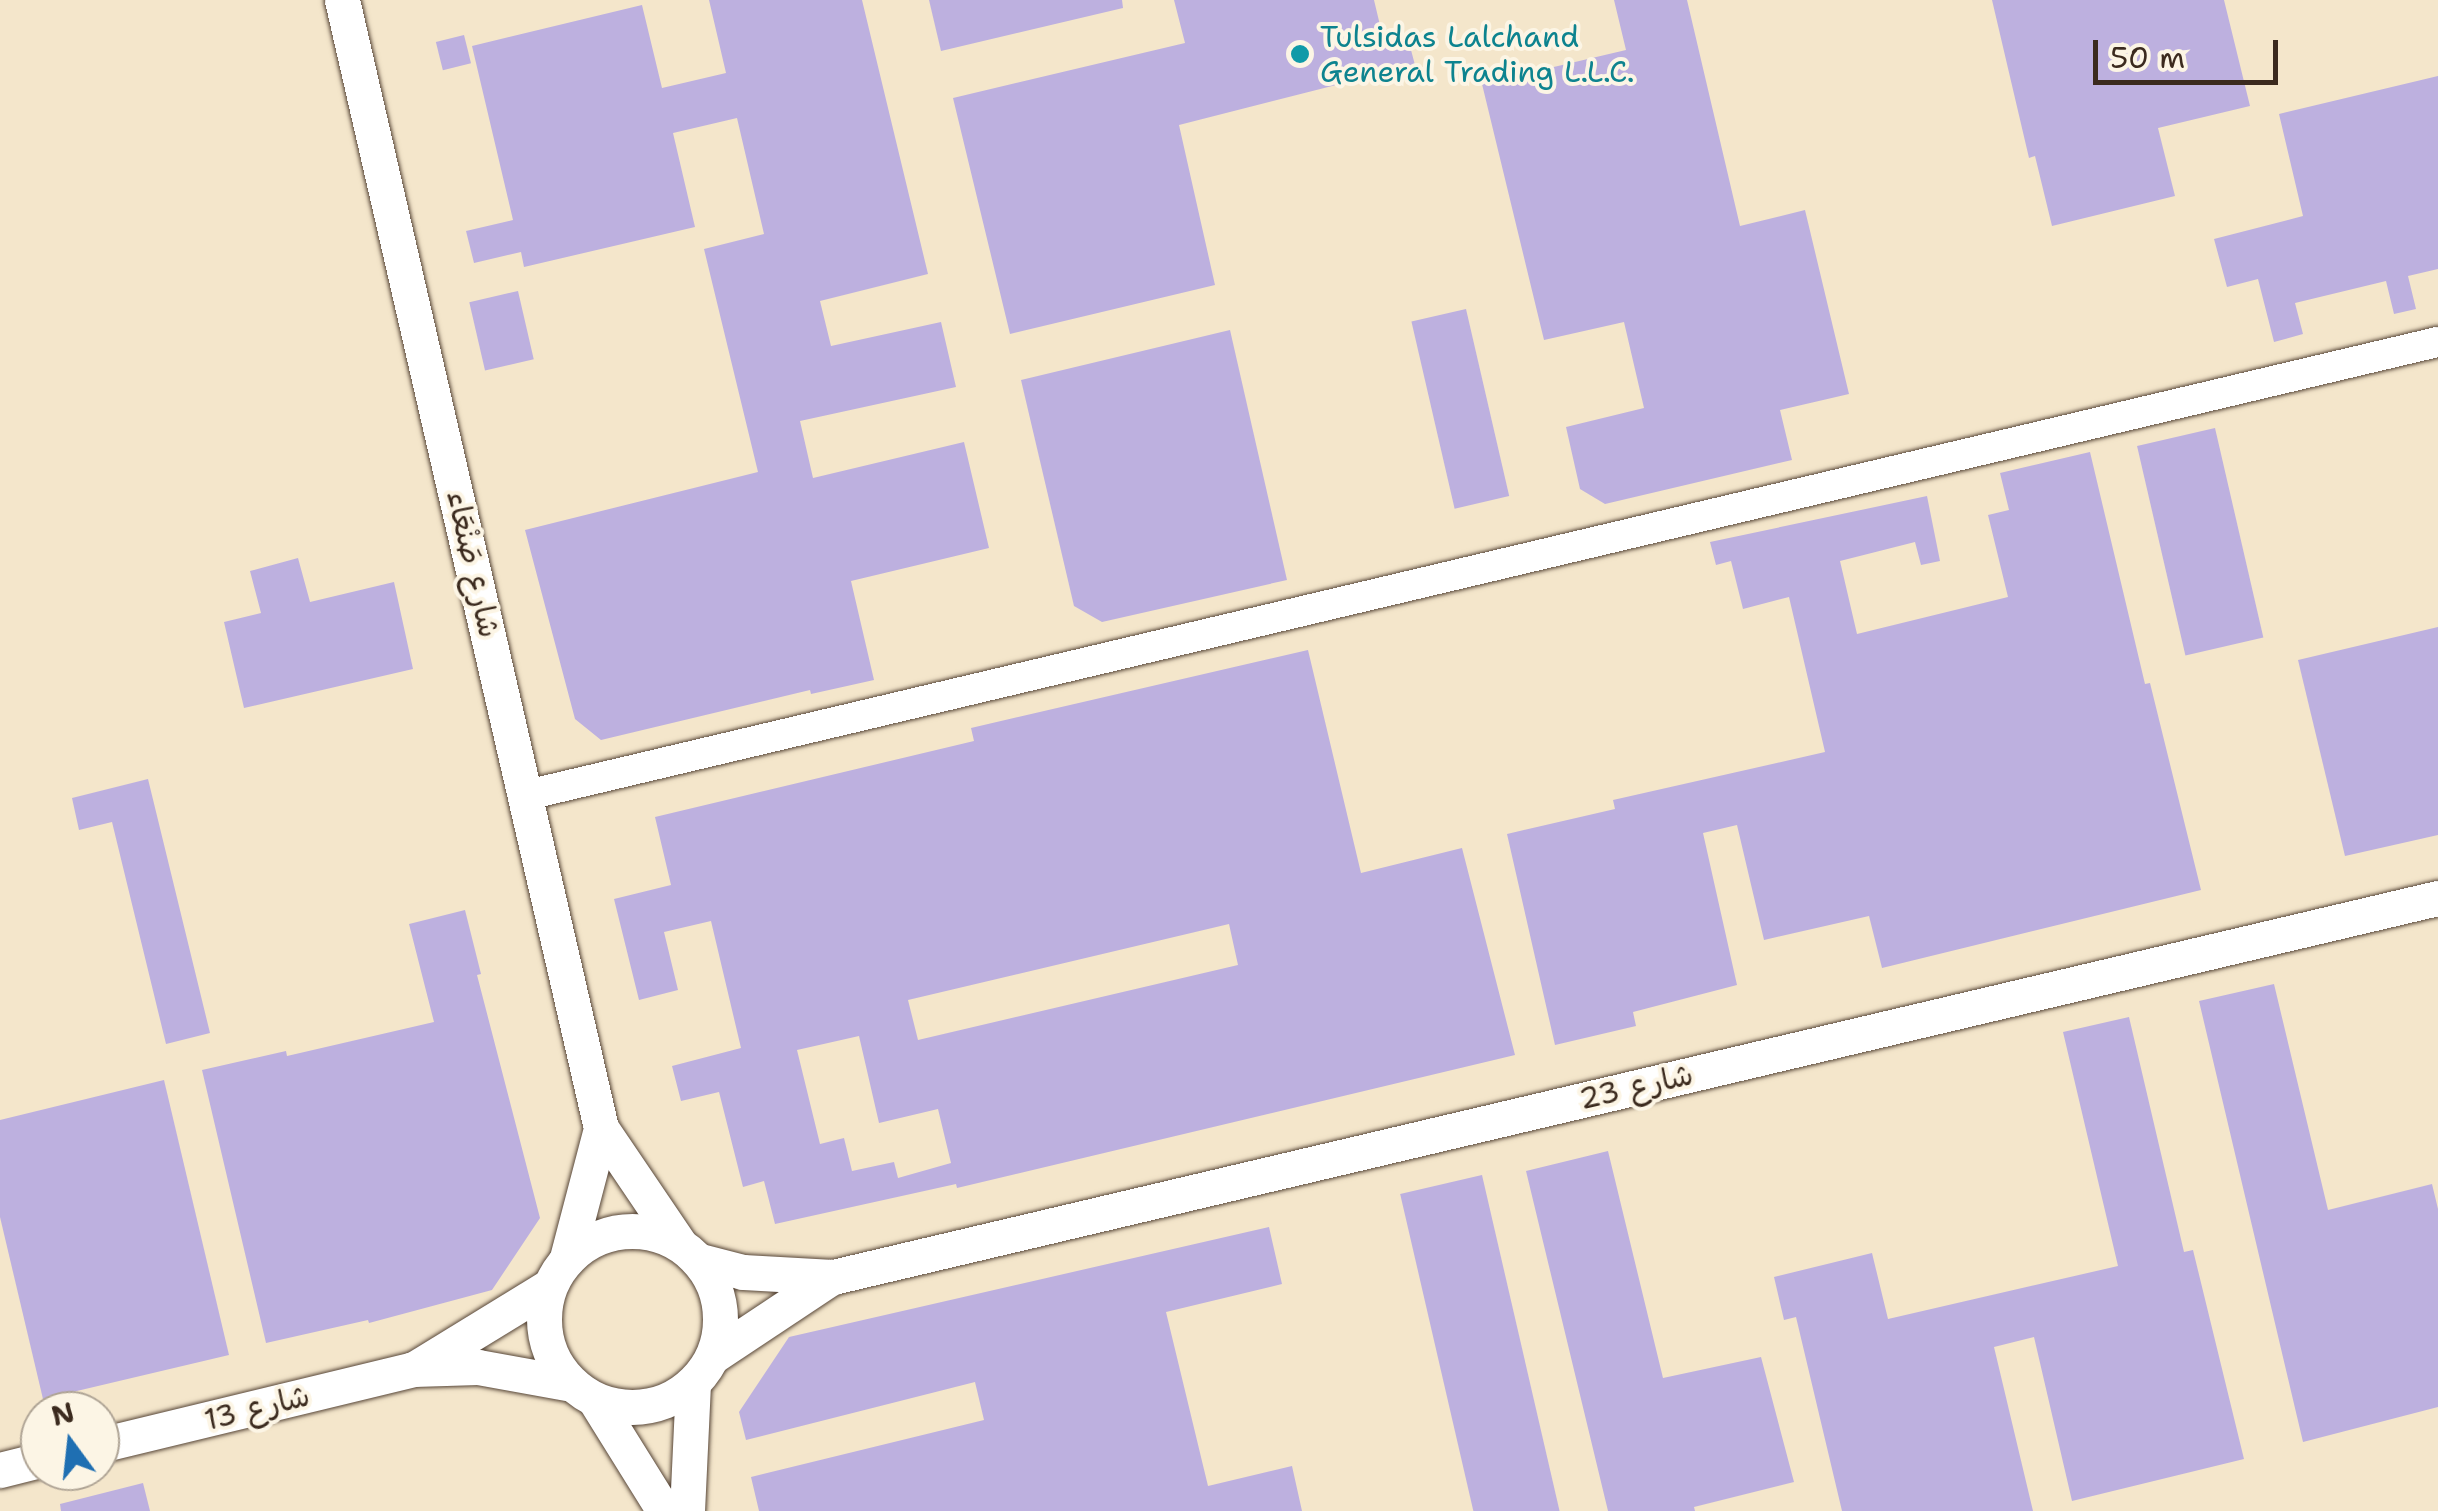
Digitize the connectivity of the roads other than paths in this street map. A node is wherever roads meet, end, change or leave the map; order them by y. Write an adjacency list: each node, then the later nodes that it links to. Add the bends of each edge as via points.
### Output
1 (342, 0): 3 (street, شارع صَنْعَاء)
2 (2438, 342): 3 (street)
3 (526, 795): 5 (street, شارع صَنْعَاء)
4 (2438, 898): 8 (street, شارع 23)
5 (602, 1128): 6 (street, شارع صَنْعَاء); 7 (street, شارع صَنْعَاء, via 582,1216)
6 (689, 1252): 7 (street, via 650,1232 620,1231 591,1240); 8 (street, شارع 23, via 743,1272); 10 (street, via 720,1306 720,1332)
7 (557, 1273): 9 (street, شارع 13); 11 (street, via 543,1312 544,1337)
8 (833, 1277): 10 (street, شارع 23)
9 (414, 1370): 11 (street, شارع 13, via 478,1366); 12 (street, شارع 13)
10 (703, 1370): 11 (street, via 663,1402 629,1408); 14 (street)
11 (581, 1391): 13 (street)
12 (120, 1441)
13 (664, 1511)
14 (687, 1511)

